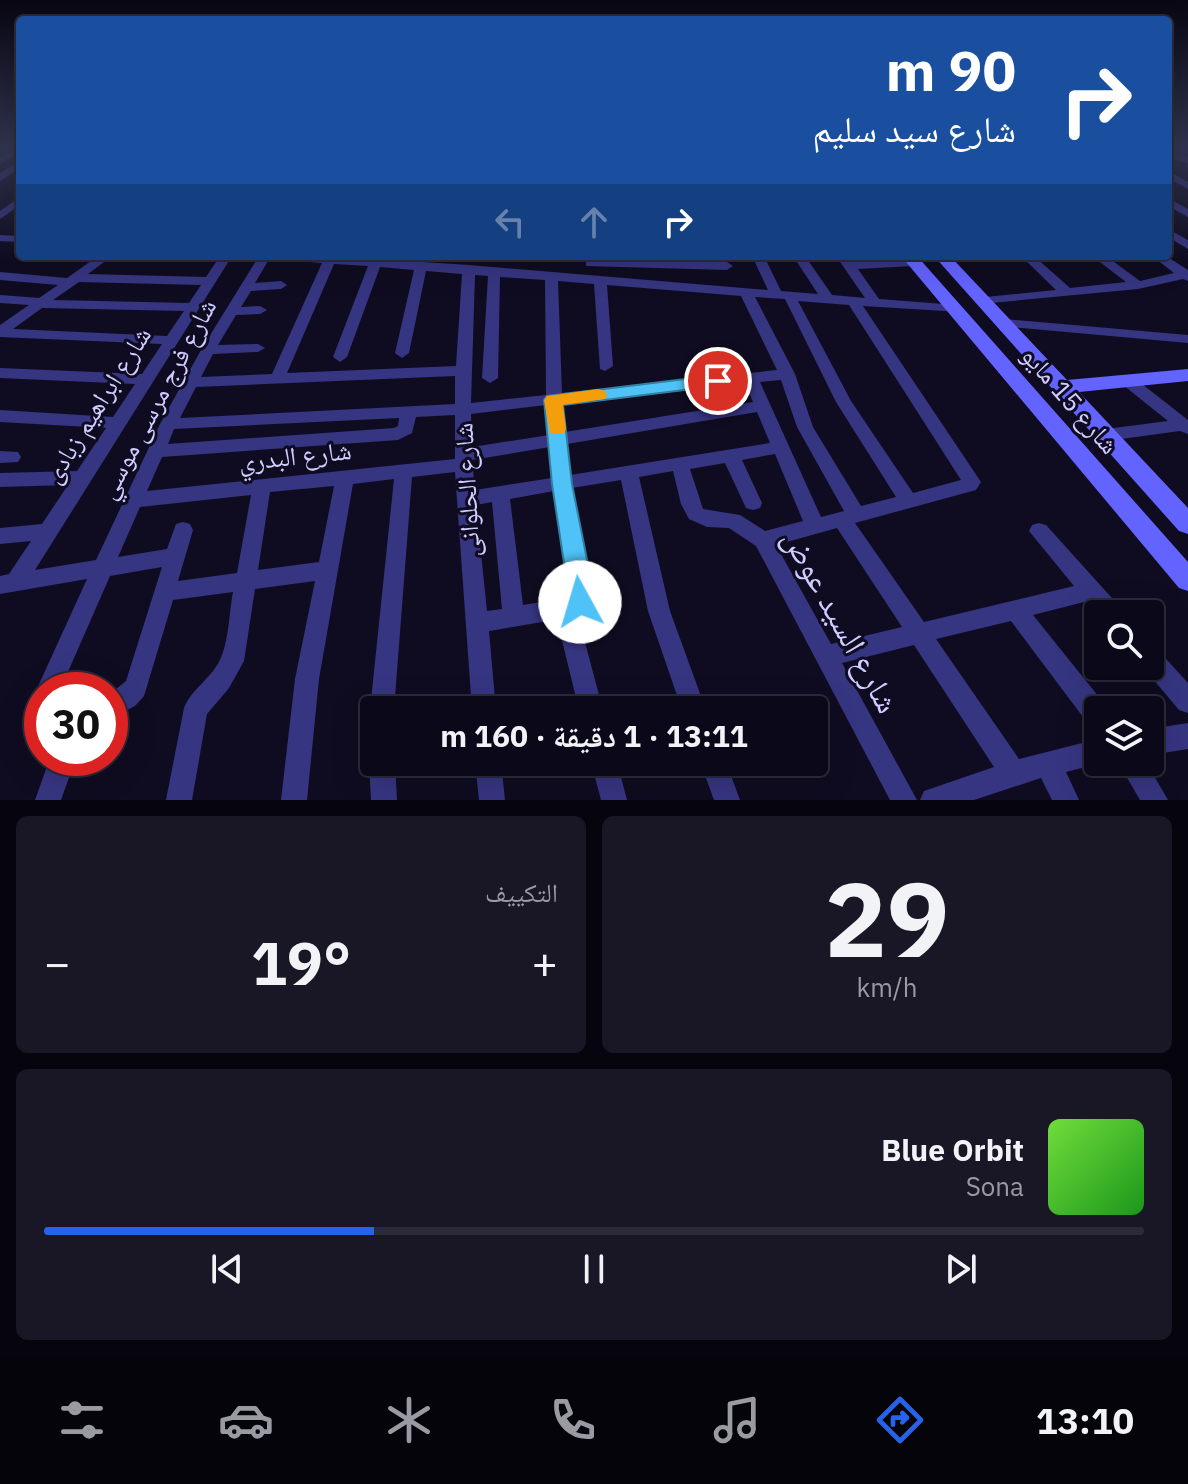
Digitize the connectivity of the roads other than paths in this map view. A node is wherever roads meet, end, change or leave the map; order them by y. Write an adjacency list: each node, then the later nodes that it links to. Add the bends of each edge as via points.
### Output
1 (16, 203): 2 (street)
2 (0, 216)
3 (101, 260): 24 (street)
4 (223, 260): 25 (street, شارع ابراهيم زبادى)
5 (263, 260): 29 (street, شارع فرج مرسى موسي)
6 (329, 260): 18 (street); 59 (street)
7 (590, 260): 16 (street); 26 (street)
8 (760, 260): 32 (street)
9 (802, 260): 34 (street)
10 (878, 260): 17 (street)
11 (913, 260): 40 (main road, شارع 15 مايو)
12 (946, 260): 35 (main road, شارع 15 مايو)
13 (1031, 260): 30 (street)
14 (1104, 260): 28 (street)
15 (1164, 260): 22 (street)
16 (725, 261): 31 (street)
17 (845, 261): 38 (street)
18 (375, 263): 19 (street); 50 (street)
19 (421, 266): 20 (street); 49 (street)
20 (482, 267): 23 (street); 52 (street, شارع الحلوانى); 57 (street)
21 (0, 276): 24 (street)
22 (1187, 276): 28 (street)
23 (551, 277): 26 (street); 63 (street)
24 (76, 280): 25 (street); 37 (street)
25 (208, 281): 39 (street, شارع ابراهيم زبادى)
26 (596, 281): 31 (street); 51 (street)
27 (281, 285): 29 (street)
28 (1138, 285): 30 (street)
29 (246, 287): 42 (street, شارع فرج مرسى موسي)
30 (1066, 292): 35 (street)
31 (743, 293): 32 (street); 54 (street)
32 (783, 296): 34 (street); 88 (street)
33 (0, 299): 37 (street)
34 (829, 300): 36 (street)
35 (985, 301): 43 (main road, شارع 15 مايو)
36 (854, 302): 38 (street); 88 (street, via 972,482)
37 (44, 303): 39 (street); 44 (street)
38 (875, 303): 40 (street)
39 (191, 307): 46 (street, شارع ابراهيم زبادى)
40 (956, 309): 101 (main road, شارع 15 مايو)
41 (260, 310): 42 (street)
42 (232, 311): 48 (street, شارع فرج مرسى موسي)
43 (1005, 323): 45 (street); 62 (main road, شارع 15 مايو)
44 (0, 332): 46 (street)
45 (1188, 339)
46 (169, 340): 58 (street, شارع ابراهيم زبادى)
47 (258, 348): 48 (street)
48 (208, 350): 61 (street, شارع فرج مرسى موسي)
49 (402, 353)
50 (340, 357)
51 (605, 366)
52 (463, 371): 59 (street); 65 (street, شارع الحلوانى)
53 (0, 373): 58 (street)
54 (787, 374): 56 (street); 90 (street, via 805,427)
55 (1188, 375): 60 (main road)
56 (750, 377): 63 (street); 64 (street)
57 (490, 378)
58 (145, 379): 68 (street, شارع ابراهيم زبادى)
59 (277, 379): 61 (street)
60 (1128, 381): 62 (main road); 70 (street)
61 (192, 382): 69 (street, شارع فرج مرسى موسي)
62 (1063, 387): 71 (main road, شارع 15 مايو)
63 (554, 400): 65 (street); 72 (street)
64 (763, 406): 72 (street, شارع البدري); 73 (street)
65 (463, 409): 66 (street); 76 (street, شارع الحلوانى)
66 (408, 412): 69 (street); 74 (street, via 406,429 398,434)
67 (0, 416): 68 (street)
68 (116, 423): 81 (street, شارع ابراهيم زبادى)
69 (168, 424): 74 (street, شارع فرج مرسى موسي)
70 (1185, 427): 71 (street)
71 (1106, 435): 91 (main road, شارع 15 مايو)
72 (558, 440): 76 (street, شارع البدري); 83 (street)
73 (781, 447): 75 (street); 92 (street)
74 (155, 451): 87 (street, شارع فرج مرسى موسي)
75 (731, 456): 77 (street); 89 (street)
76 (463, 460): 78 (street, شارع البدري); 86 (street, شارع الحلوانى)
77 (680, 464): 79 (street); 97 (street, شارع السيد عوض, via 696,514 733,520)
78 (404, 471): 80 (street, شارع البدري); 116 (street)
79 (629, 473): 83 (street); 119 (street, via 659,611)
80 (345, 477): 84 (street, شارع البدري); 100 (street)
81 (81, 478): 82 (street); 95 (street, شارع ابراهيم زبادى)
82 (0, 480)
83 (562, 484): 85 (street); 108 (street, via 582,595)
84 (262, 486): 87 (street, شارع البدري); 102 (street)
85 (500, 494): 86 (street); 109 (street)
86 (466, 499): 110 (street, شارع الحلوانى)
87 (133, 500): 99 (street, شارع فرج مرسى موسي)
88 (908, 500): 90 (street)
89 (753, 503)
90 (849, 517): 92 (street); 111 (street)
91 (1188, 524)
92 (815, 526): 97 (street)
93 (183, 530): 98 (street)
94 (1039, 531): 104 (street)
95 (47, 532): 96 (street); 103 (street, شارع ابراهيم زبادى)
96 (0, 536)
97 (763, 540): 112 (street, شارع السيد عوض)
98 (175, 556): 99 (street); 105 (street)
99 (101, 568): 103 (street); 113 (street, شارع فرج مرسى موسي)
100 (327, 570): 102 (street); 135 (street, via 307,679)
101 (1188, 580)
102 (246, 582): 105 (street); 134 (street, via 232,661 196,708)
103 (8, 584)
104 (1092, 591): 106 (street); 107 (street)
105 (164, 592): 115 (street, via 136,688)
106 (1100, 600)
107 (1016, 610): 111 (street); 120 (street)
108 (566, 612): 109 (street); 118 (street)
109 (514, 617): 110 (street)
110 (475, 623): 117 (street, شارع الحلوانى)
111 (919, 634): 112 (street); 126 (street)
112 (826, 656): 140 (street, شارع السيد عوض)
113 (56, 672)
114 (1164, 674): 121 (street)
115 (128, 696)
116 (383, 696)
117 (483, 696)
118 (587, 696)
119 (689, 696)
120 (1084, 698)
121 (1188, 701)
122 (1188, 736): 123 (street)
123 (1164, 740)
124 (1084, 755): 125 (street)
125 (1047, 763): 126 (street); 142 (street)
126 (1013, 773): 141 (street)
127 (57, 776): 133 (street)
128 (383, 776): 136 (street)
129 (489, 776): 137 (street)
130 (608, 776): 138 (street)
131 (718, 776): 139 (street)
132 (1140, 776): 143 (street)
133 (48, 800)
134 (179, 800)
135 (294, 800)
136 (384, 800)
137 (492, 800)
138 (614, 800)
139 (727, 800)
140 (904, 800)
141 (933, 800)
142 (1066, 800)
143 (1155, 800)

